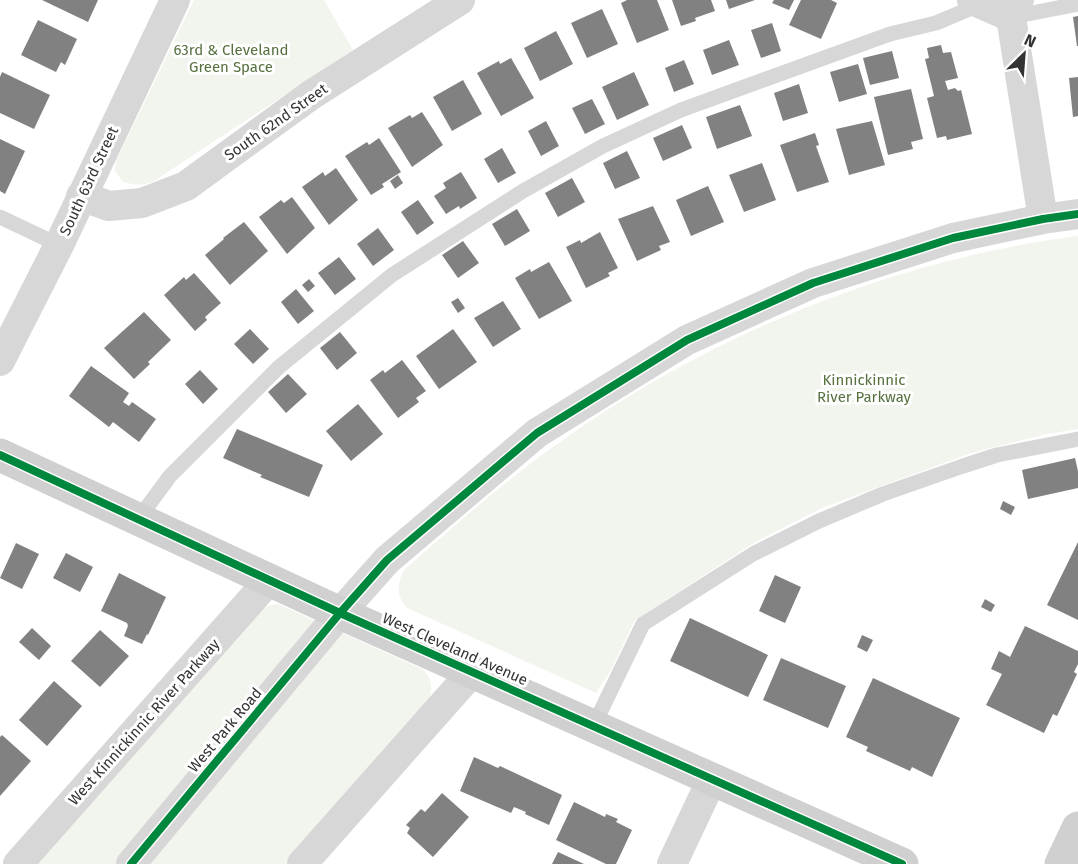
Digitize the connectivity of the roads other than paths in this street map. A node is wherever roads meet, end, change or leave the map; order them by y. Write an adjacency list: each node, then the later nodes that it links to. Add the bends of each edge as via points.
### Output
1 (175, 0): 6 (street, South 63rd Street)
2 (460, 0): 6 (street, South 62nd Street, via 311,95 186,186 142,203 109,206)
3 (977, 2): 5 (street); 14 (lane, via 936,23 890,34 681,110 603,146 522,191 392,275 279,367 170,476)
4 (1078, 4): 5 (lane)
5 (1015, 8): 9 (street)
6 (81, 196): 10 (street, South 63rd Street)
7 (1078, 214): 9 (street)
8 (0, 218): 10 (lane)
9 (1043, 219): 16 (street, via 953,238 813,283 687,340 537,433 387,561)
10 (59, 245): 11 (street, South 63rd Street)
11 (0, 361)
12 (1078, 439): 18 (lane, via 997,455 883,494 819,520 753,554 643,624)
13 (0, 455): 14 (street, West Cleveland Avenue)
14 (139, 518): 15 (street, West Cleveland Avenue)
15 (270, 579): 16 (street, West Cleveland Avenue); 22 (street, West Kinnickinnic River Parkway)
16 (340, 613): 17 (street, West Cleveland Avenue); 23 (street, West Park Road)
17 (473, 671): 18 (street, West Cleveland Avenue); 24 (street)
18 (594, 725): 19 (street, West Cleveland Avenue)
19 (712, 779): 21 (street, West Cleveland Avenue); 25 (street)
20 (1078, 828): 26 (street)
21 (892, 862)
22 (18, 864)
23 (130, 864)
24 (302, 864)
25 (672, 864)
26 (1061, 864)

